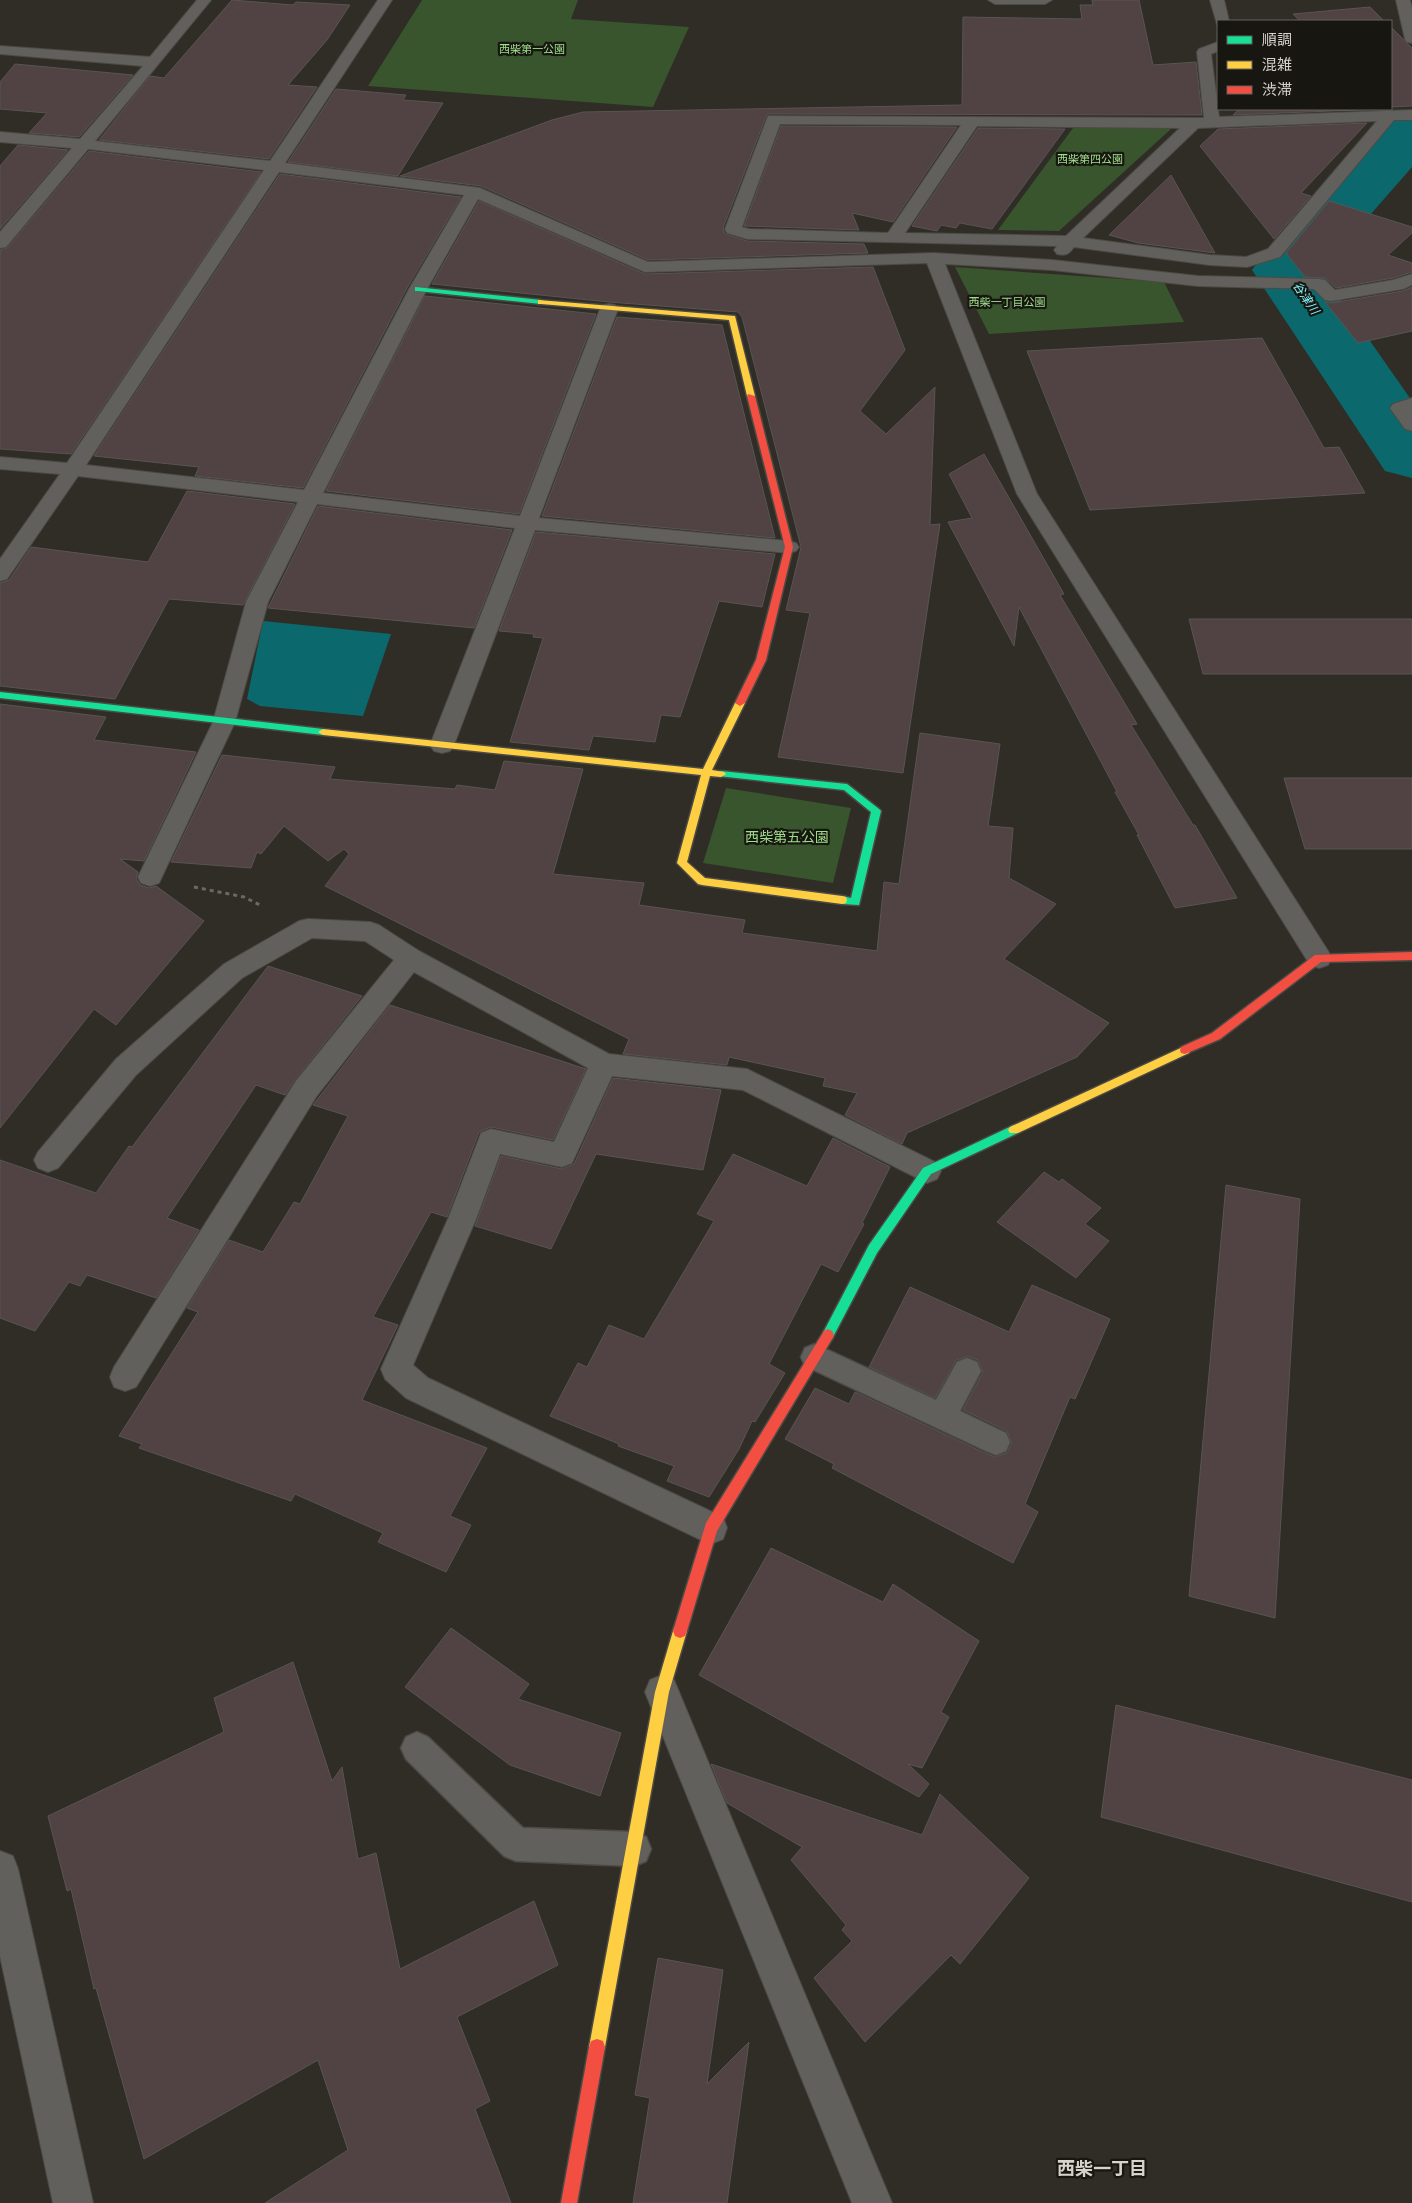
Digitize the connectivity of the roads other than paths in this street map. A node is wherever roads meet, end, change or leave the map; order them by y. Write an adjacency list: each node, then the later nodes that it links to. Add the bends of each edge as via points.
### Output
1 (204, 0): 12 (street)
2 (385, 0): 20 (street)
3 (995, 0): 4 (street)
4 (1045, 0)
5 (1217, 0): 7 (street)
6 (1403, 0): 9 (street)
7 (1222, 20)
8 (1392, 30): 9 (street)
9 (1411, 34)
10 (1217, 46): 16 (street, via 1204,52)
11 (0, 50): 12 (street)
12 (154, 62): 19 (street)
13 (1412, 114): 14 (street)
14 (1389, 116): 16 (street); 24 (street, via 1274,253 1247,262 1210,260)
15 (972, 121): 17 (street); 23 (street); 23 (street, via 774,119 733,229 747,234)
16 (1212, 122): 17 (street)
17 (1194, 123): 24 (street)
18 (0, 137): 19 (street)
19 (83, 144): 20 (street); 22 (street)
20 (273, 166): 21 (street); 33 (street)
21 (474, 191): 25 (street, via 645,268); 28 (street)
22 (2, 238)
23 (893, 238): 24 (street)
24 (1070, 241): 26 (street)
25 (934, 258): 26 (street); 45 (street, via 1027,494)
26 (1052, 265): 27 (street, via 1198,281 1320,284 1331,296 1397,285)
27 (1412, 279)
28 (418, 289): 29 (street); 34 (street)
29 (609, 309): 35 (street); 36 (street, via 732,318)
30 (1412, 404): 31 (street, via 1400,408)
31 (1412, 425)
32 (0, 463): 33 (street)
33 (73, 470): 34 (street); 37 (street)
34 (311, 498): 35 (street); 39 (street, via 257,602)
35 (527, 523): 36 (street); 40 (street)
36 (789, 546): 41 (street, via 761,660)
37 (0, 574)
38 (0, 695): 39 (street)
39 (224, 722): 40 (street); 42 (street)
40 (442, 745): 41 (street)
41 (707, 771): 41 (street, via 848,787 876,811 854,902 702,881 682,863)
42 (150, 877)
43 (1412, 956): 45 (street)
44 (410, 958): 46 (street); 47 (street, via 370,932 308,928 233,971 126,1068); 51 (street, via 306,1089)
45 (1319, 958): 48 (street, via 1216,1036)
46 (604, 1064): 48 (street, via 747,1080); 54 (street, via 562,1154 491,1141 462,1219 396,1369 417,1388)
47 (48, 1160)
48 (927, 1171): 49 (street, via 873,1249)
49 (815, 1357): 52 (lane); 54 (street)
50 (967, 1371): 52 (lane)
51 (125, 1377)
52 (941, 1417): 53 (lane)
53 (996, 1442)
54 (711, 1528): 55 (street)
55 (662, 1692): 57 (street); 61 (street)
56 (417, 1748): 57 (lane, via 516,1844)
57 (634, 1848): 60 (street)
58 (0, 1868): 59 (street)
59 (73, 2203)
60 (569, 2203)
61 (872, 2203)

